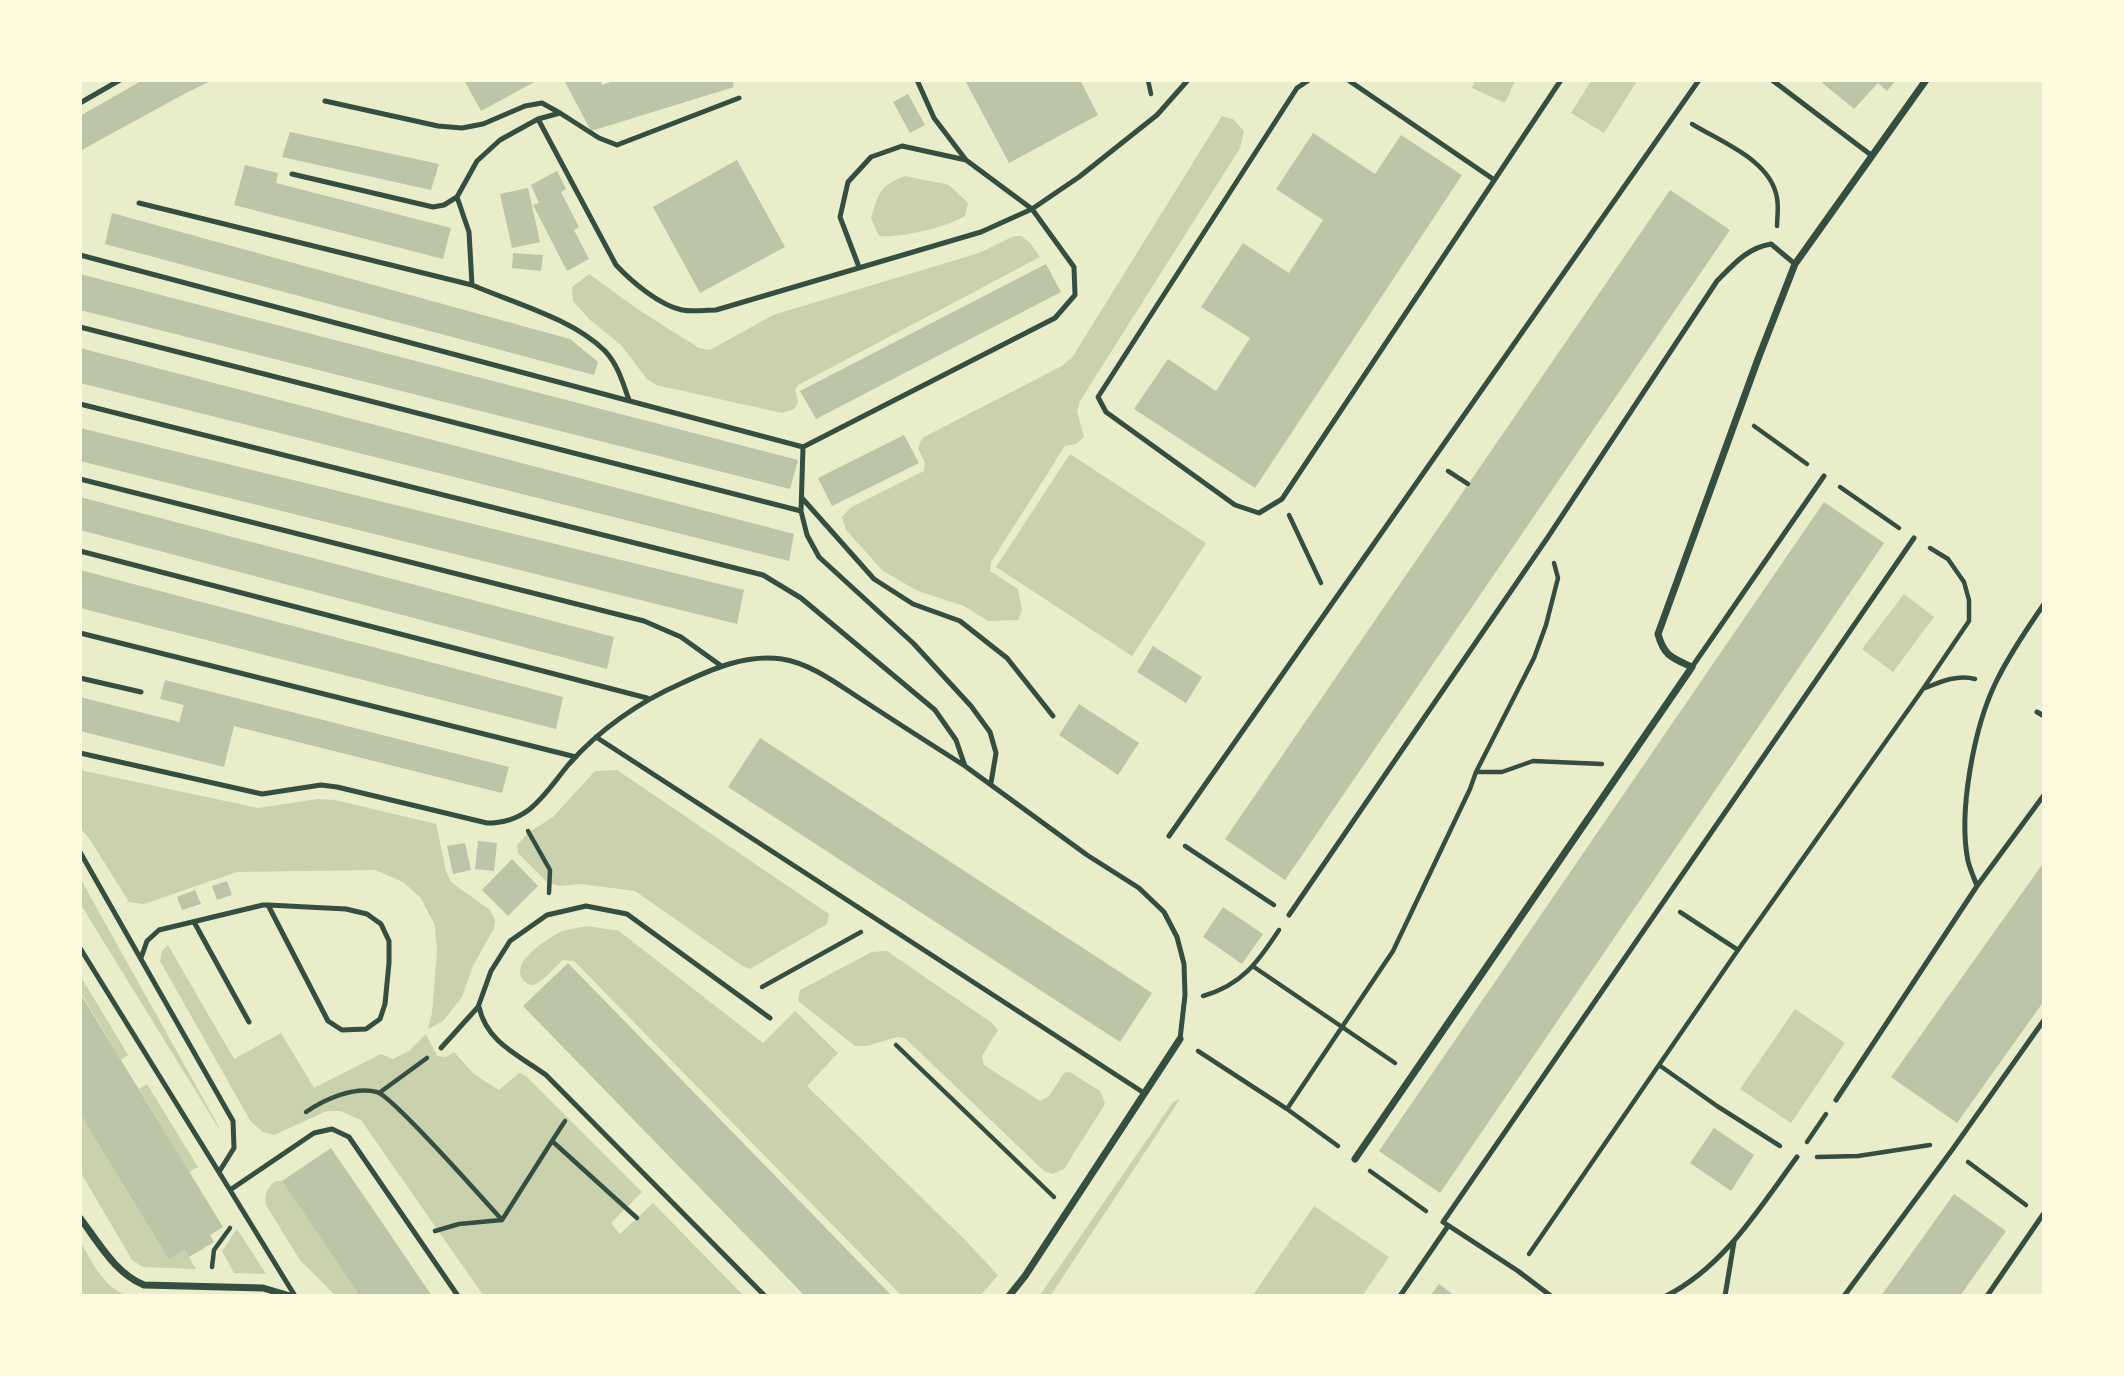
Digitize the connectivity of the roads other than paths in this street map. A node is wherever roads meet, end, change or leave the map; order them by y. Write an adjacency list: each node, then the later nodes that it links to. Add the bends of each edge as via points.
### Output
1 (120, 80): 12 (lane)
2 (917, 80): 16 (lane, via 934,118)
3 (1188, 80): 21 (lane, via 1157,115)
4 (1309, 80): 18 (lane, via 1297,88 1098,397 1106,412 1235,505 1259,513 1282,499)
5 (1348, 80): 18 (lane)
6 (1561, 80): 18 (lane)
7 (1699, 80): 52 (lane)
8 (1772, 80): 15 (lane)
9 (1926, 80): 15 (street)
10 (739, 98): 13 (lane, via 617,145)
11 (326, 102): 13 (lane, via 462,128 534,104 542,103)
12 (80, 103)
13 (560, 113): 14 (lane)
14 (538, 119): 19 (lane, via 500,140 477,161); 24 (lane, via 616,265 651,295 682,310 716,310)
15 (1871, 155): 23 (street)
16 (966, 160): 21 (lane); 24 (lane, via 902,146 871,158 848,182 840,217)
17 (292, 174): 19 (lane, via 433,207)
18 (1493, 179)
19 (457, 197): 25 (lane, via 469,232)
20 (139, 203): 25 (lane)
21 (1032, 209): 24 (lane, via 981,232); 29 (lane, via 1074,267 1075,295 1055,317)
22 (80, 255): 27 (lane)
23 (1795, 264): 39 (street, via 1658,634 1663,650); 56 (lane, via 1771,244 1756,247 1717,281)
24 (859, 267)
25 (472, 285): 27 (lane, via 574,328 605,352 619,371)
26 (80, 327): 33 (lane)
27 (629, 400): 29 (lane)
28 (80, 404): 49 (lane, via 763,575 801,598 935,710 956,740)
29 (803, 447): 32 (lane)
30 (1824, 475): 39 (lane)
31 (80, 479): 38 (lane, via 644,621 681,637)
32 (802, 498): 33 (lane); 44 (lane, via 874,579 913,604 960,621 1007,658)
33 (801, 511): 50 (lane, via 819,557 913,643 990,732 996,753)
34 (1914, 538): 74 (lane, via 1443,1222)
35 (80, 551): 42 (lane)
36 (2043, 604): 54 (lane, via 1995,684 1967,783 1968,861)
37 (80, 633): 48 (lane)
38 (720, 666): 42 (lane); 49 (lane, via 782,659 817,671)
39 (1692, 667): 69 (street)
40 (80, 678): 41 (lane)
41 (141, 692)
42 (647, 698): 46 (lane)
43 (2037, 712): 45 (lane)
44 (1054, 716)
45 (2043, 716)
46 (597, 737): 48 (lane); 66 (lane)
47 (80, 753): 48 (lane, via 262,794 337,787 487,823 519,818)
48 (576, 757)
49 (965, 766): 50 (lane)
50 (991, 783): 64 (lane, via 1139,888 1164,912 1184,964)
51 (2043, 795): 54 (lane)
52 (1169, 836)
53 (80, 852): 59 (lane)
54 (1977, 886): 67 (lane)
55 (268, 905): 55 (lane, via 346,909 367,914 381,924 389,941 389,963 380,1019 366,1029 354,1030 342,1030 328,1021); 57 (lane)
56 (1289, 915)
57 (194, 922): 59 (lane, via 159,930 147,941); 63 (lane)
58 (80, 948): 70 (lane)
59 (141, 958): 70 (lane, via 233,1121 234,1147)
60 (478, 1007): 61 (lane, via 491,971 510,941 547,915 586,906 627,914); 65 (lane); 78 (lane, via 482,1022 498,1041 546,1075)
61 (770, 1018)
62 (2043, 1020): 84 (lane)
63 (249, 1022)
64 (1180, 1039): 66 (street)
65 (441, 1048)
66 (1144, 1093): 79 (street)
67 (1836, 1100)
68 (1797, 1157): 75 (lane)
69 (1355, 1159)
70 (219, 1172): 71 (lane)
71 (230, 1189): 76 (lane); 77 (lane, via 314,1133 332,1129 349,1137)
72 (2042, 1215): 85 (lane)
73 (80, 1218): 76 (street, via 121,1271 145,1285 263,1288)
74 (1448, 1226): 80 (lane); 81 (lane)
75 (1734, 1242): 82 (lane, via 1685,1286); 83 (lane)
76 (292, 1296)
77 (458, 1296)
78 (765, 1296)
79 (1009, 1296)
80 (1400, 1296)
81 (1551, 1296)
82 (1666, 1296)
83 (1725, 1296)
84 (1844, 1296)
85 (1987, 1296)

